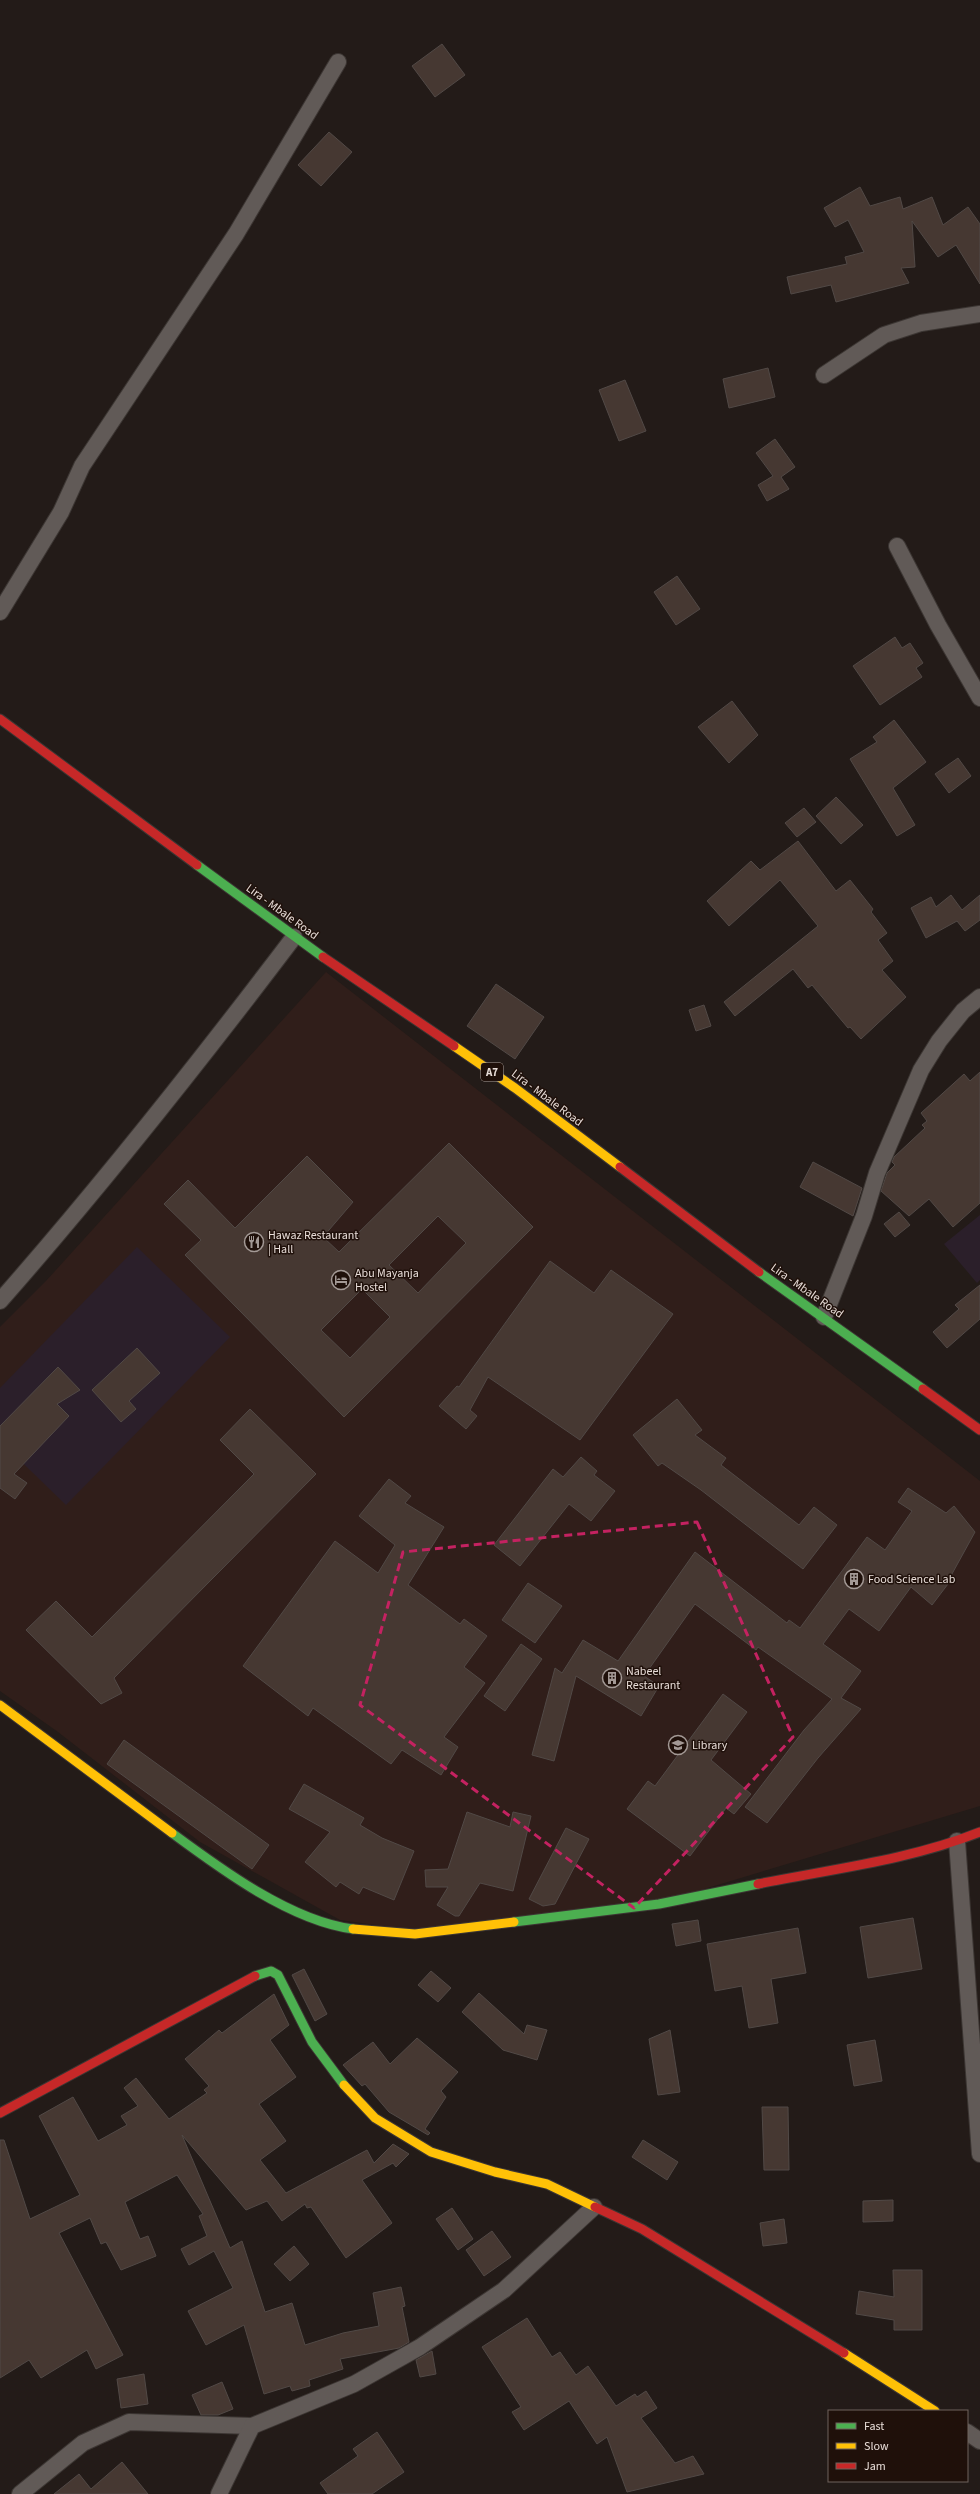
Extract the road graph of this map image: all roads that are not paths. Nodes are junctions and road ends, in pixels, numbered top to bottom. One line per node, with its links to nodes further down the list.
1 (338, 62): 5 (street)
2 (980, 314): 3 (street)
3 (824, 375)
4 (897, 546): 6 (street)
5 (0, 612)
6 (980, 698)
7 (0, 719): 8 (street, Lira - Mbale Road / A7)
8 (294, 937): 10 (street); 11 (street, Lira - Mbale Road / A7)
9 (980, 997): 11 (street)
10 (0, 1301)
11 (824, 1317): 12 (street, Lira - Mbale Road / A7)
12 (980, 1430)
13 (0, 1705): 15 (street)
14 (980, 1832): 15 (street)
15 (957, 1841): 17 (street)
16 (0, 2113): 18 (street)
17 (980, 2154)
18 (594, 2207): 19 (street); 20 (street)
19 (933, 2410)
20 (252, 2426): 23 (street); 24 (street)
21 (968, 2433): 22 (street)
22 (980, 2441)
23 (20, 2494)
24 (219, 2494)

